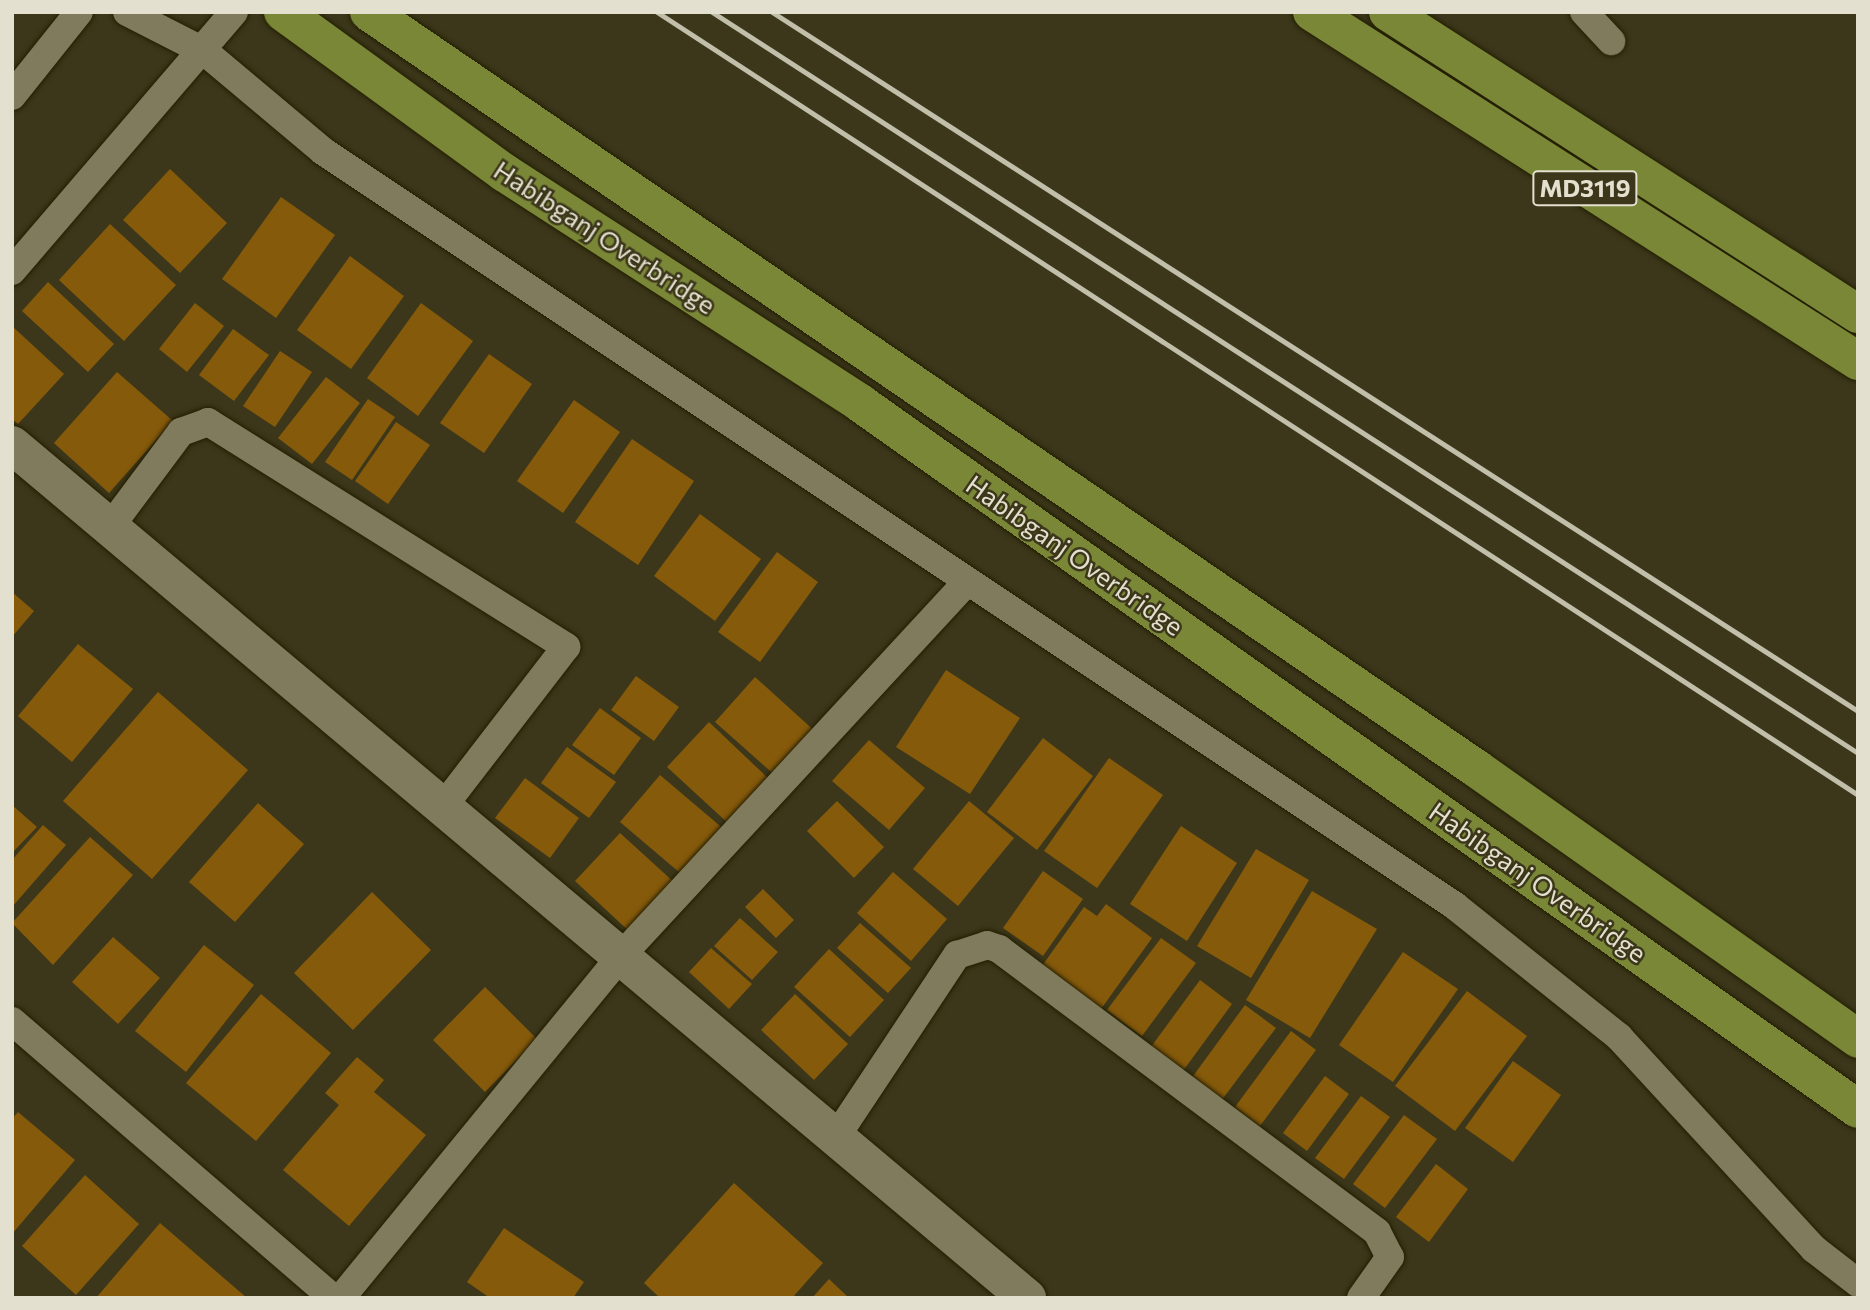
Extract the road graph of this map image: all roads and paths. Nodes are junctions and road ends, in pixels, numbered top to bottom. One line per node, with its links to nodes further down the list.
1 (79, 12): 13 (street)
2 (127, 12): 11 (street)
3 (234, 12): 11 (street)
4 (283, 12): 24 (main road, Habibganj Overbridge)
5 (369, 12): 12 (main road, Habibganj Overbridge)
6 (401, 12): 12 (street)
7 (1312, 12): 16 (main road, MD3119)
8 (1388, 12): 15 (main road, MD3119)
9 (1584, 12): 10 (street)
10 (1611, 41)
11 (205, 52): 14 (street); 19 (street)
12 (445, 64): 23 (main road, Habibganj Overbridge)
13 (12, 96)
14 (12, 271)
15 (1858, 314)
16 (1858, 361)
17 (12, 445): 18 (street)
18 (110, 527): 20 (street); 20 (street)
19 (967, 582): 21 (street); 26 (street)
20 (443, 807): 21 (street)
21 (621, 956): 25 (street); 28 (street)
22 (12, 1021): 27 (street)
23 (1858, 1039)
24 (1858, 1109)
25 (836, 1137): 29 (street); 30 (street)
26 (1846, 1284)
27 (333, 1298)
28 (341, 1298)
29 (1027, 1298)
30 (1362, 1298)

